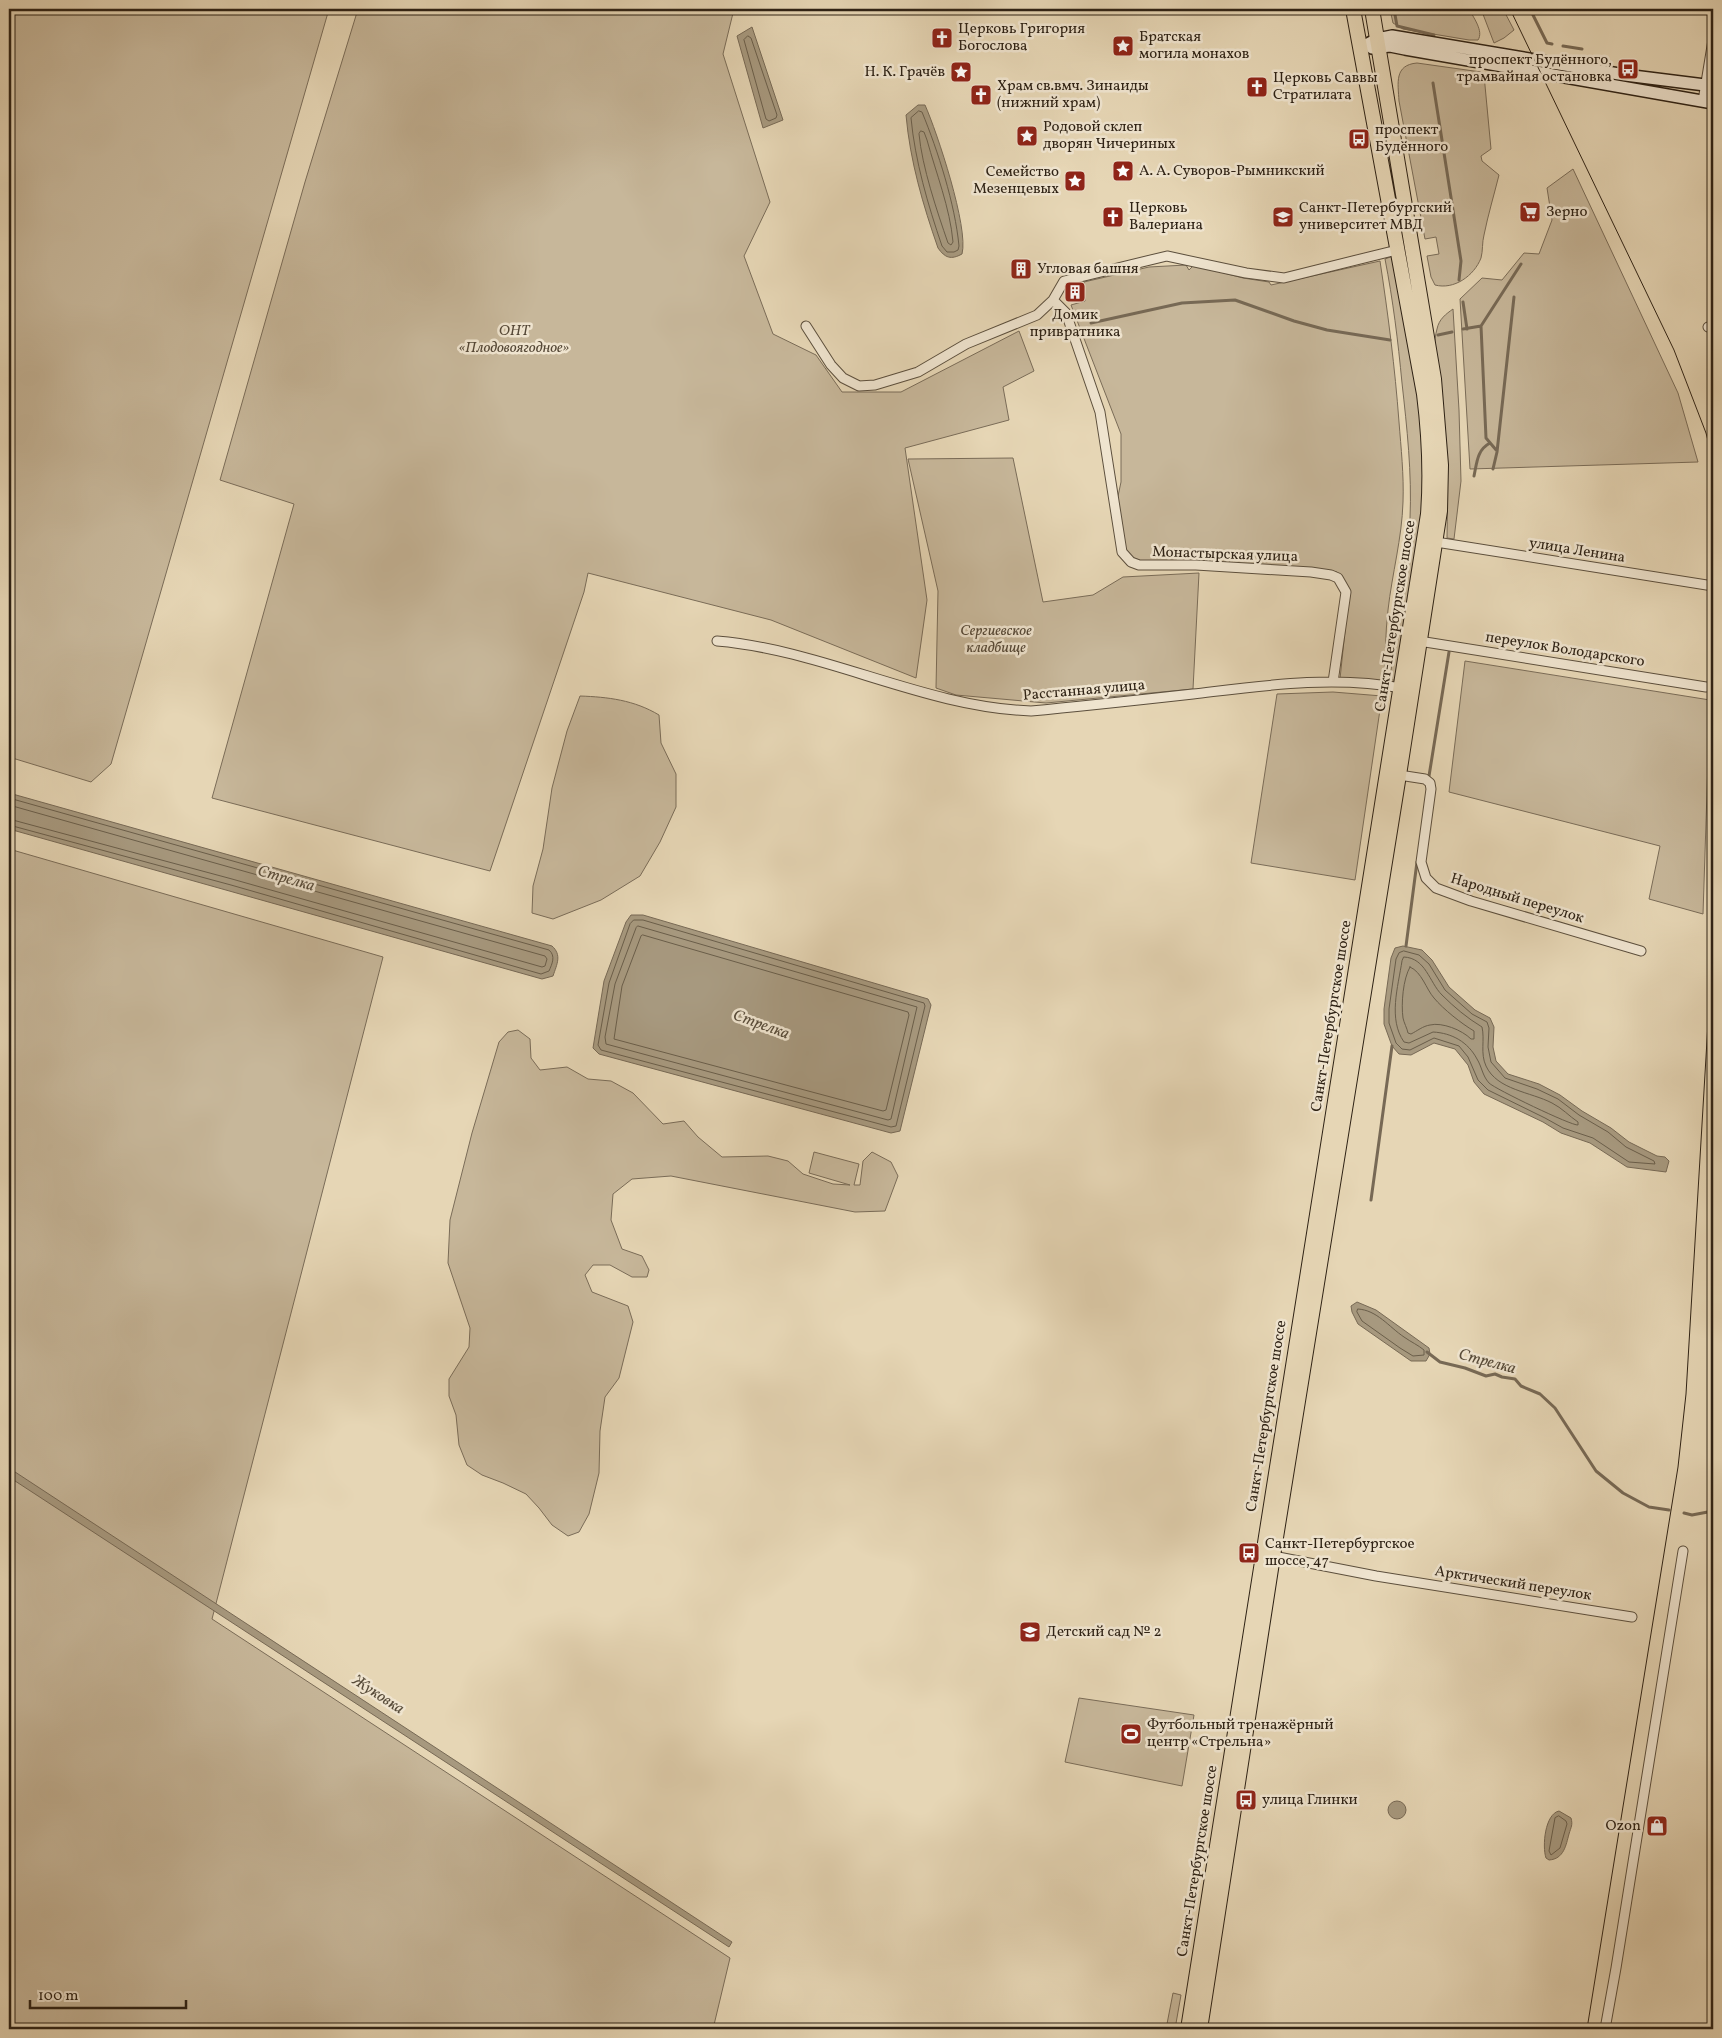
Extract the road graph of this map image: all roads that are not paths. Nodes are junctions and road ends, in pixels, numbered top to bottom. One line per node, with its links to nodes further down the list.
1 (1353, 9): 5 (main road, Санкт-Петербургское шоссе)
2 (1372, 9): 4 (main road, Санкт-Петербургское шоссе)
3 (1713, 40): 6 (street)
4 (1377, 44): 5 (main road); 6 (main road); 7 (main road); 11 (main road, Санкт-Петербургское шоссе)
5 (1360, 48): 8 (main road, Санкт-Петербургское шоссе)
6 (1709, 86): 7 (street)
7 (1708, 102)
8 (1397, 250): 9 (street); 17 (main road, Санкт-Петербургское шоссе)
9 (1053, 300): 10 (street); 15 (street, Монастырская улица)
10 (806, 326)
11 (1436, 542): 12 (street, улица Ленина); 14 (main road, Санкт-Петербургское шоссе)
12 (1713, 586)
13 (718, 641): 15 (street, Расстанная улица)
14 (1419, 641): 16 (street, переулок Володарского); 18 (main road, Санкт-Петербургское шоссе)
15 (1333, 682): 17 (street, Расстанная улица)
16 (1706, 686)
17 (1401, 688): 23 (main road, Санкт-Петербургское шоссе)
18 (1399, 775): 19 (street, Народный переулок); 21 (main road, Санкт-Петербургское шоссе)
19 (1642, 951)
20 (1683, 1551): 25 (street)
21 (1273, 1556): 22 (street, Арктический переулок); 24 (main road, Санкт-Петербургское шоссе)
22 (1632, 1617)
23 (1188, 2029)
24 (1200, 2029)
25 (1605, 2029)

